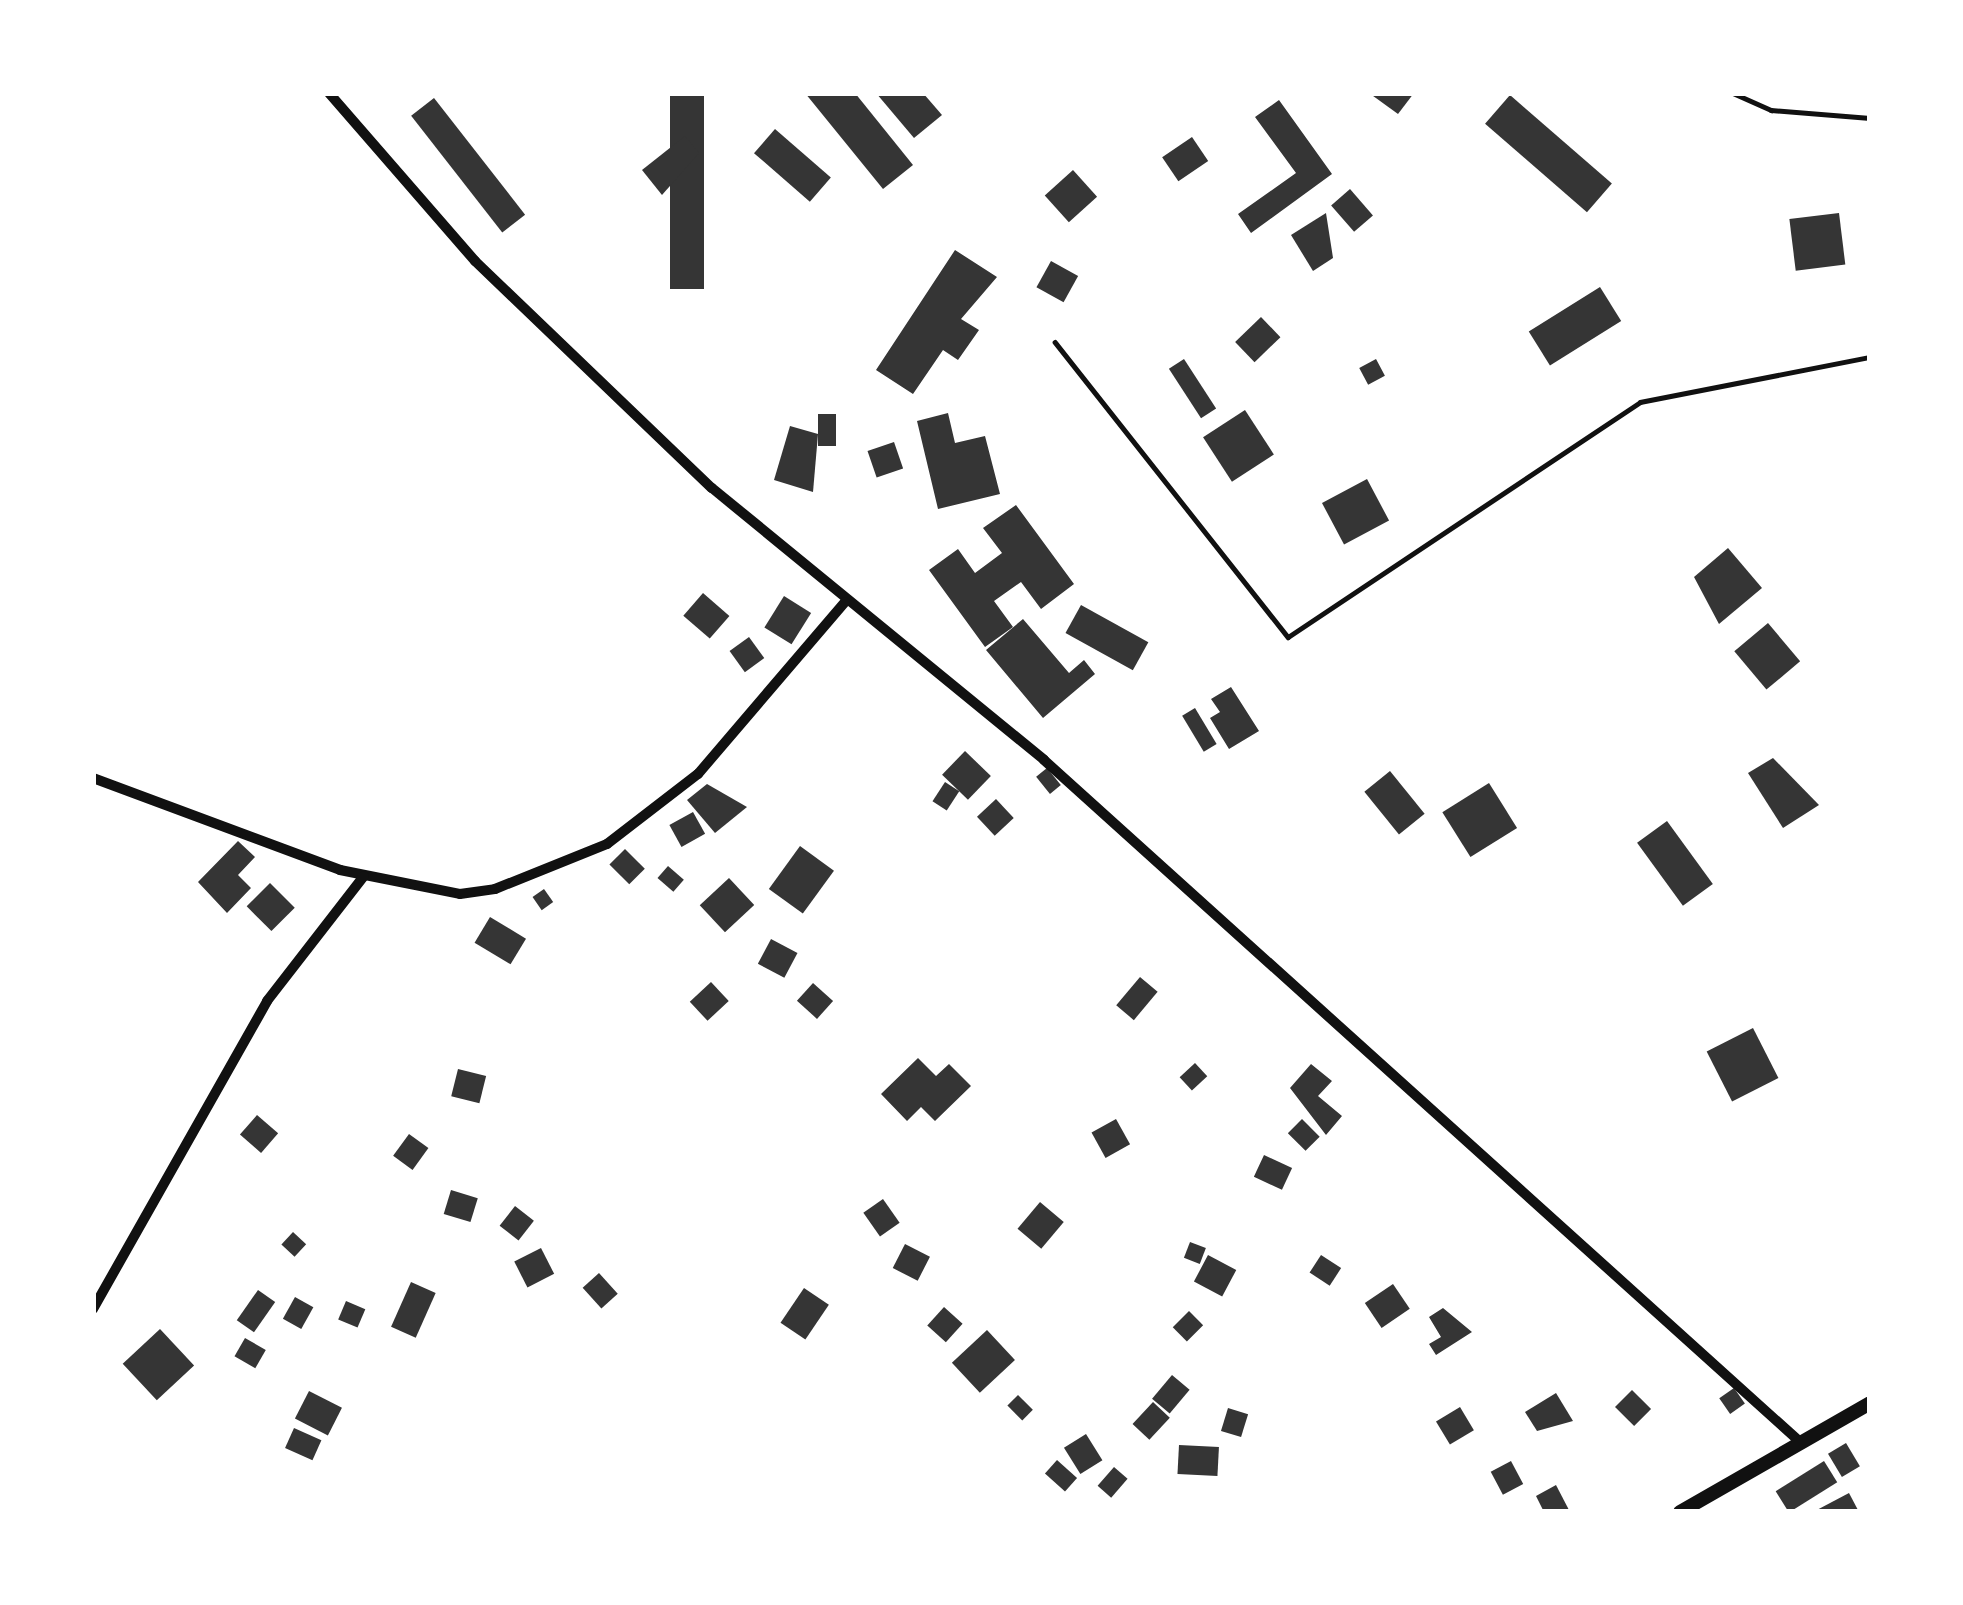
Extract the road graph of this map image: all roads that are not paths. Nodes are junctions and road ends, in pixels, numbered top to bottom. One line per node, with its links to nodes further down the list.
1 (329, 93): 6 (street)
2 (1733, 93): 3 (lane)
3 (1870, 118)
4 (1054, 342): 5 (lane)
5 (1870, 357)
6 (845, 602): 8 (street); 11 (street)
7 (93, 778): 8 (street)
8 (364, 876): 9 (street)
9 (93, 1309)
10 (1870, 1402): 11 (main road)
11 (1799, 1442): 12 (main road)
12 (1680, 1512)

